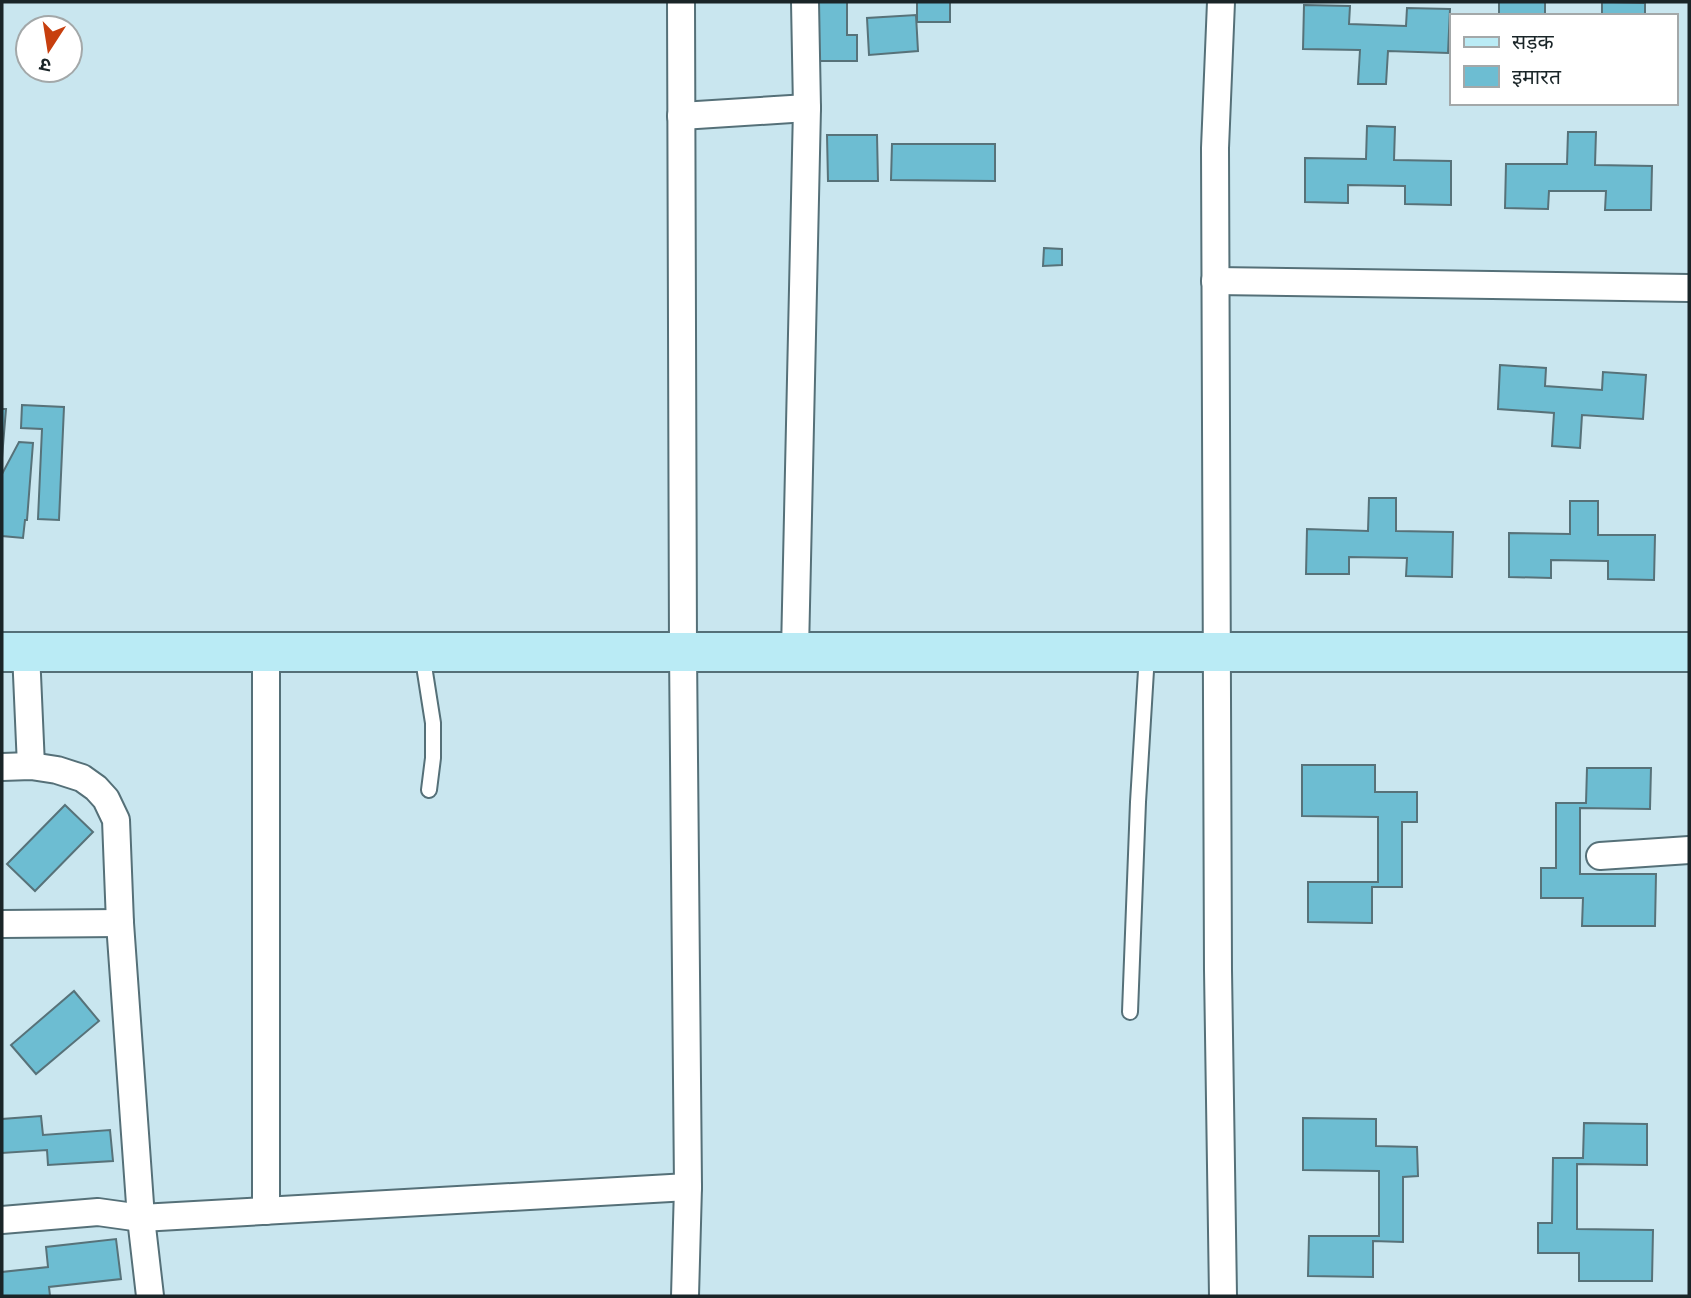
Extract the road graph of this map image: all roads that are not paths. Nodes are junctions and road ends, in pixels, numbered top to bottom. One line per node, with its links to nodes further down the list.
1 (681, 2): 5 (street)
2 (805, 2): 4 (street)
3 (1221, 2): 6 (street)
4 (807, 108): 5 (street); 11 (street)
5 (681, 116): 10 (street)
6 (1215, 281): 7 (street); 13 (street)
7 (1689, 288)
8 (266, 651): 9 (street); 14 (street); 25 (street)
9 (422, 651): 10 (street); 18 (lane)
10 (682, 651): 11 (street); 24 (street)
11 (795, 651): 12 (street)
12 (1147, 651): 13 (street); 23 (lane)
13 (1216, 651): 15 (street); 30 (street)
14 (14, 652): 16 (street)
15 (1689, 652)
16 (31, 766): 17 (street); 21 (street)
17 (2, 767)
18 (429, 790)
19 (1689, 850): 20 (street)
20 (1600, 856)
21 (121, 923): 22 (street); 26 (street)
22 (2, 924)
23 (1130, 1012)
24 (688, 1187): 25 (street); 29 (street)
25 (266, 1211): 26 (street)
26 (141, 1217): 27 (street); 28 (street)
27 (2, 1220)
28 (150, 1296)
29 (685, 1296)
30 (1223, 1296)

